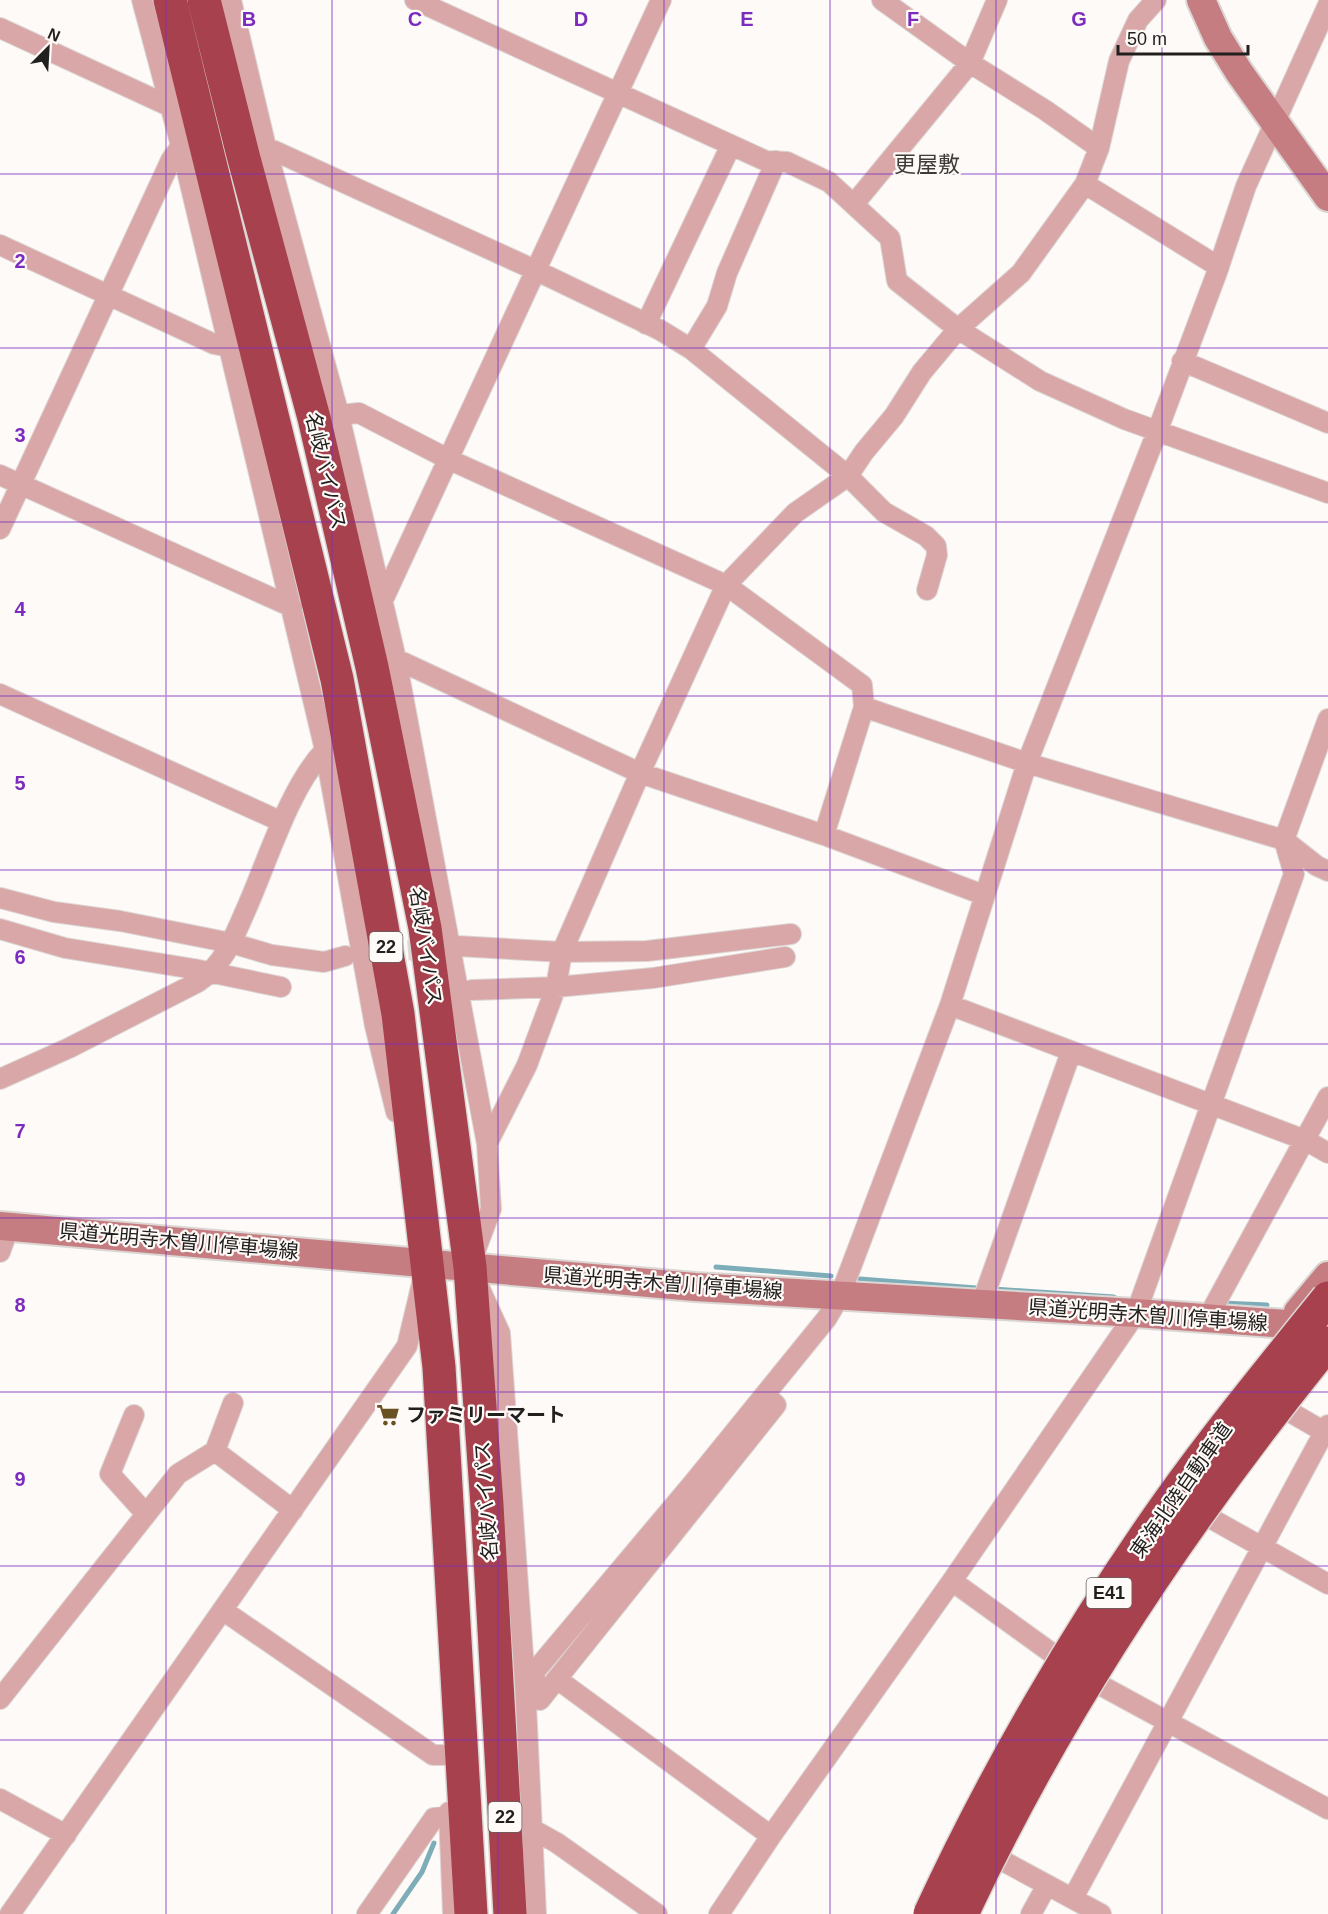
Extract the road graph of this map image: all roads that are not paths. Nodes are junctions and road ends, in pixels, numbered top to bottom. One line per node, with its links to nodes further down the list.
1 (142, 0): 16 (street)
2 (170, 0): 80 (highway, 名岐バイパス / 22)
3 (204, 0): 83 (highway, 名岐バイパス / 22)
4 (244, 0): 12 (street)
5 (415, 0): 15 (street)
6 (661, 0): 15 (street)
7 (882, 0): 14 (street)
8 (997, 0): 14 (street)
9 (1156, 0): 21 (street)
10 (1201, 0): 17 (main road)
11 (1328, 5): 17 (street)
12 (233, 9): 20 (street)
13 (0, 28): 16 (street)
14 (970, 63): 21 (street); 25 (street)
15 (618, 94): 18 (street); 28 (street)
16 (170, 106): 19 (street)
17 (1274, 122): 24 (main road); 27 (street)
18 (730, 145): 22 (street); 30 (street)
19 (181, 146): 29 (street); 32 (street)
20 (266, 147): 28 (street); 35 (street)
21 (1099, 148): 23 (street)
22 (776, 161): 25 (street); 33 (street)
23 (1085, 184): 27 (street); 31 (street)
24 (1328, 197)
25 (854, 204): 31 (street)
26 (0, 245): 29 (street)
27 (1219, 267): 34 (street)
28 (535, 270): 30 (street); 38 (street)
29 (108, 295): 32 (street); 41 (street)
30 (646, 324): 33 (street)
31 (958, 329): 37 (street); 40 (street)
32 (229, 347): 47 (street)
33 (691, 349): 40 (street)
34 (1182, 361): 36 (street); 37 (street)
35 (339, 415): 38 (street); 46 (street)
36 (1328, 423)
37 (1157, 432): 42 (street); 53 (street)
38 (450, 460): 44 (street); 46 (street)
39 (0, 475): 41 (street)
40 (848, 476): 44 (street); 45 (street)
41 (21, 485): 43 (street); 47 (street)
42 (1326, 487)
43 (0, 530)
44 (726, 585): 50 (street); 54 (street)
45 (927, 590)
46 (383, 600): 48 (street)
47 (292, 607): 52 (street)
48 (396, 659): 54 (street); 78 (street)
49 (0, 694): 55 (street)
50 (864, 707): 53 (street); 56 (street)
51 (1328, 719): 57 (street)
52 (325, 750): 55 (street); 80 (street)
53 (1027, 763): 57 (street); 59 (street)
54 (640, 773): 56 (street); 65 (street)
55 (282, 822): 63 (street)
56 (824, 835): 59 (street)
57 (1284, 840): 58 (street); 76 (street)
58 (1328, 871)
59 (984, 895): 72 (street)
60 (0, 898): 63 (street)
61 (0, 929): 68 (street)
62 (791, 934): 65 (street)
63 (231, 943): 66 (street); 68 (street)
64 (457, 946): 65 (street)
65 (562, 952): 70 (street)
66 (345, 956)
67 (785, 957): 70 (street)
68 (212, 972): 69 (street); 74 (street)
69 (281, 987)
70 (556, 987): 71 (street); 78 (street)
71 (472, 990)
72 (950, 1005): 73 (street); 85 (street)
73 (1071, 1052): 76 (street); 87 (street)
74 (0, 1079)
75 (1328, 1097): 77 (street)
76 (1212, 1104): 77 (street); 88 (street)
77 (1305, 1140): 79 (street); 89 (street)
78 (487, 1144): 83 (street)
79 (1328, 1153)
80 (421, 1214): 82 (highway, 名岐バイパス / 22)
81 (3, 1235): 82 (main road, 県道光明寺木曽川停車場線)
82 (426, 1263): 83 (main road, 県道光明寺木曽川停車場線); 100 (street); 112 (highway, 名岐バイパス / 22)
83 (470, 1267): 85 (main road, 県道光明寺木曽川停車場線); 108 (street); 128 (highway, 名岐バイパス / 22)
84 (1328, 1276): 90 (main road)
85 (840, 1296): 87 (main road, 県道光明寺木曽川停車場線); 94 (street)
86 (1328, 1298): 133 (highway, 東海北陸自動車道 / E41, bridge)
87 (981, 1305): 88 (main road, 県道光明寺木曽川停車場線)
88 (1136, 1313): 89 (main road, 県道光明寺木曽川停車場線); 104 (street)
89 (1207, 1318): 90 (main road, 県道光明寺木曽川停車場線)
90 (1287, 1324): 91 (main road, 県道光明寺木曽川停車場線); 107 (main road)
91 (1328, 1327)
92 (1328, 1343): 134 (highway, 東海北陸自動車道 / E41, bridge)
93 (1328, 1365): 96 (main road)
94 (765, 1395): 108 (street); 109 (street)
95 (233, 1403): 99 (street)
96 (1290, 1412): 98 (street); 102 (main road)
97 (134, 1414): 101 (street)
98 (1327, 1430): 103 (street)
99 (215, 1451): 100 (street); 101 (street)
100 (293, 1510): 106 (street)
101 (146, 1514): 111 (street)
102 (1210, 1518): 103 (street); 110 (main road)
103 (1261, 1548): 105 (street); 113 (street)
104 (952, 1581): 107 (street); 120 (street)
105 (1328, 1584)
106 (224, 1611): 114 (street); 119 (street)
107 (1053, 1654): 110 (street); 132 (main road)
108 (529, 1678): 109 (street); 118 (street)
109 (557, 1679): 120 (street)
110 (1102, 1686): 113 (street); 121 (main road)
111 (0, 1699)
112 (460, 1702): 114 (street); 127 (highway, 名岐バイパス / 22)
113 (1167, 1722): 116 (street); 123 (street)
114 (446, 1755): 117 (street)
115 (0, 1799): 119 (street)
116 (1328, 1809)
117 (449, 1816): 125 (street); 126 (street)
118 (532, 1829): 129 (street); 130 (street)
119 (66, 1835): 124 (street)
120 (771, 1836): 131 (street)
121 (1004, 1861): 122 (street); 135 (main road)
122 (1047, 1885): 123 (street); 136 (street)
123 (1073, 1898): 137 (street)
124 (10, 1914)
125 (367, 1914)
126 (453, 1914)
127 (471, 1914)
128 (510, 1914)
129 (536, 1914)
130 (657, 1914)
131 (719, 1914)
132 (914, 1914)
133 (930, 1914)
134 (962, 1914)
135 (977, 1914)
136 (1032, 1914)
137 (1101, 1914)

